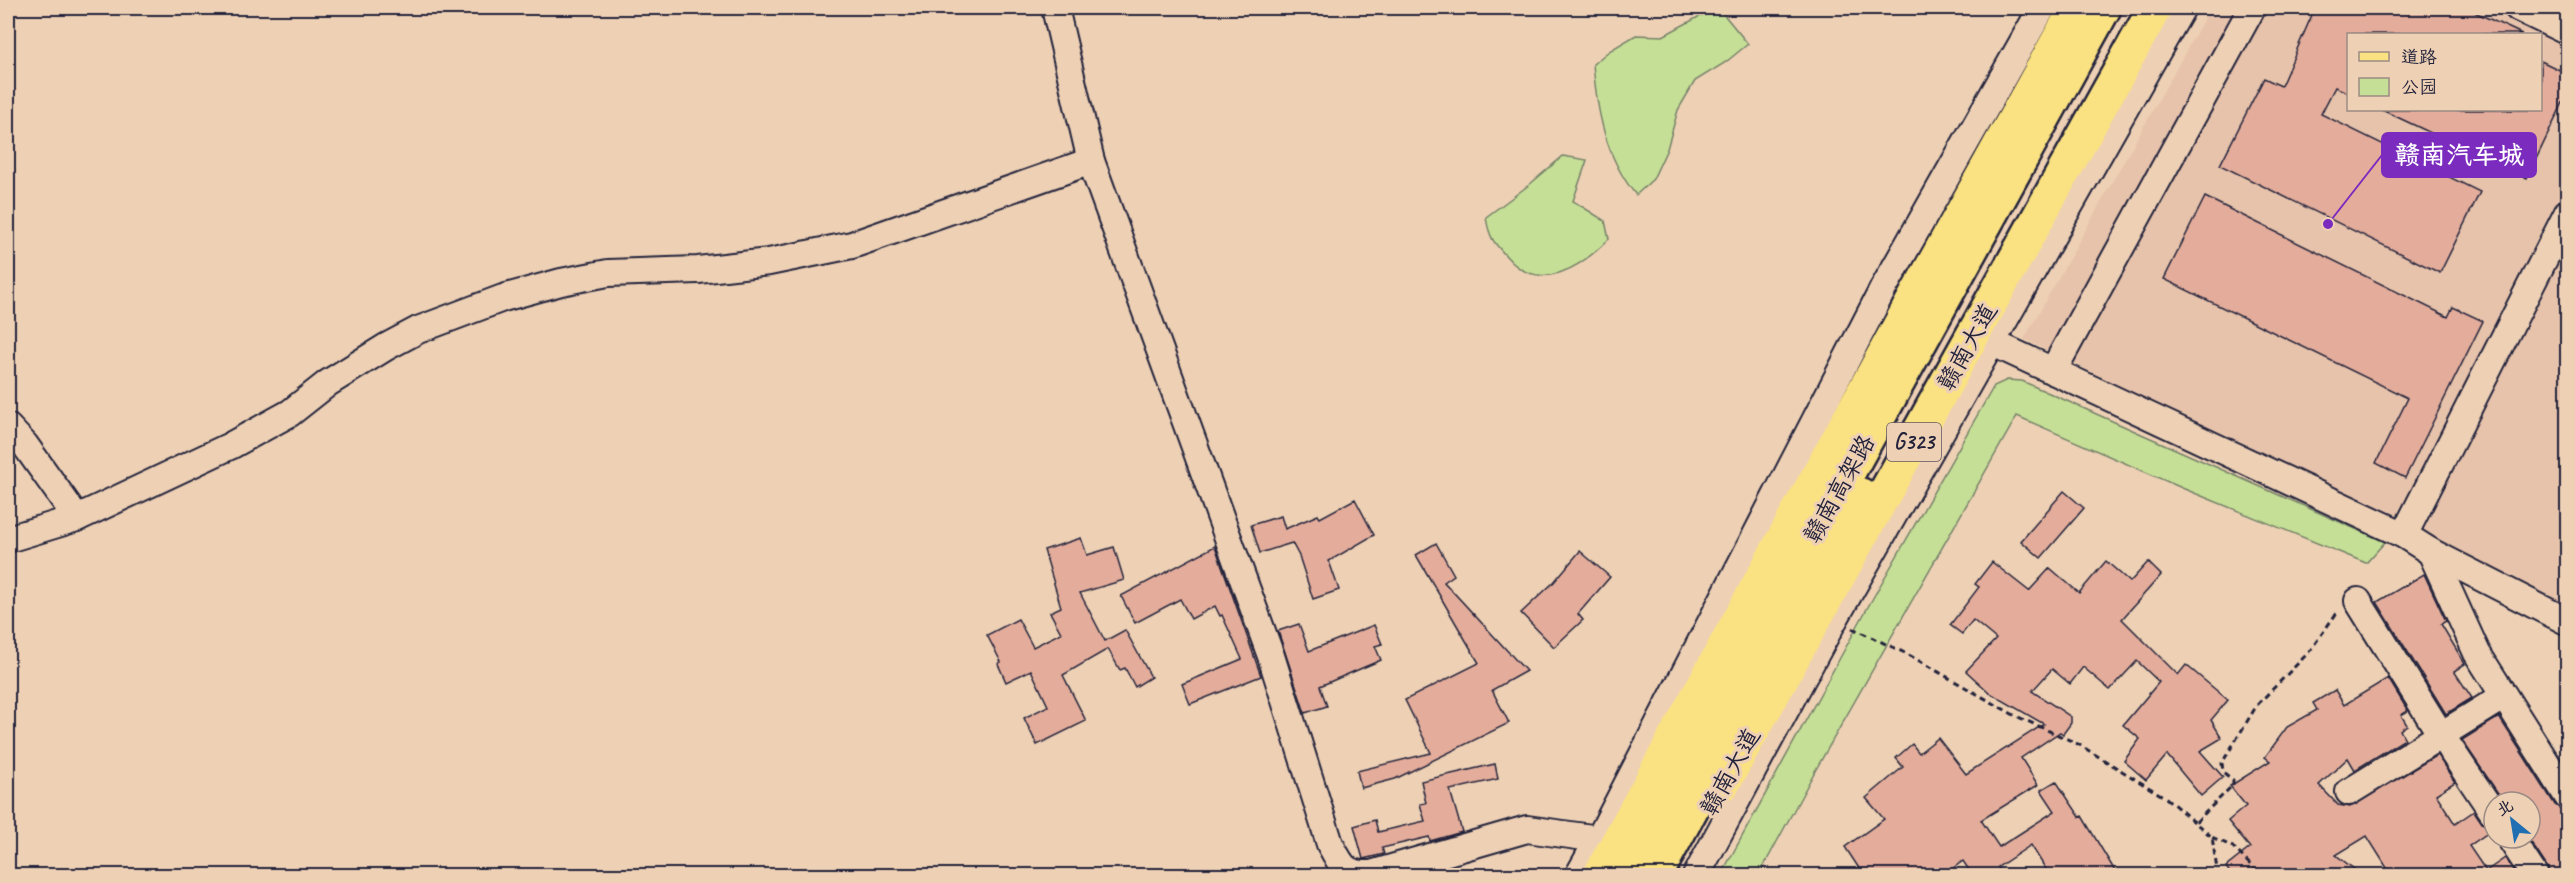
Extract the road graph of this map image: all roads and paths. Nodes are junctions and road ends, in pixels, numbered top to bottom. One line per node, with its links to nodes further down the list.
1 (1056, 8): 11 (street)
2 (2042, 8): 30 (street)
3 (2076, 8): 34 (main road, G323)
4 (2104, 8): 35 (main road, 赣南高架路)
5 (2129, 8): 36 (main road, 赣南高架路)
6 (2155, 8): 37 (main road, 赣南大道 / G323)
7 (2182, 8): 13 (street)
8 (2252, 8): 14 (street)
9 (2518, 8): 10 (street)
10 (2568, 32)
11 (1091, 161): 16 (street); 32 (street)
12 (2568, 212): 17 (street)
13 (1993, 343): 14 (street); 21 (street)
14 (2053, 371): 17 (street)
15 (8, 427): 16 (street)
16 (76, 518): 18 (street)
17 (2404, 535): 19 (street)
18 (8, 539)
19 (2431, 552): 22 (street); 23 (street)
20 (2358, 601): 24 (street); 28 (path)
21 (1834, 620): 28 (path); 38 (street)
22 (2568, 622)
23 (2504, 696): 24 (street); 27 (street)
24 (2441, 735): 25 (street); 26 (street)
25 (2349, 792)
26 (2482, 796)
27 (2568, 797)
28 (2196, 822): 29 (path)
29 (2212, 837): 39 (path); 40 (path)
30 (1599, 839): 32 (street); 33 (street)
31 (2518, 850): 41 (street)
32 (1372, 875)
33 (1578, 876)
34 (1599, 876)
35 (1626, 876)
36 (1655, 876)
37 (1673, 876)
38 (1696, 876)
39 (2217, 876)
40 (2261, 876)
41 (2535, 876)

